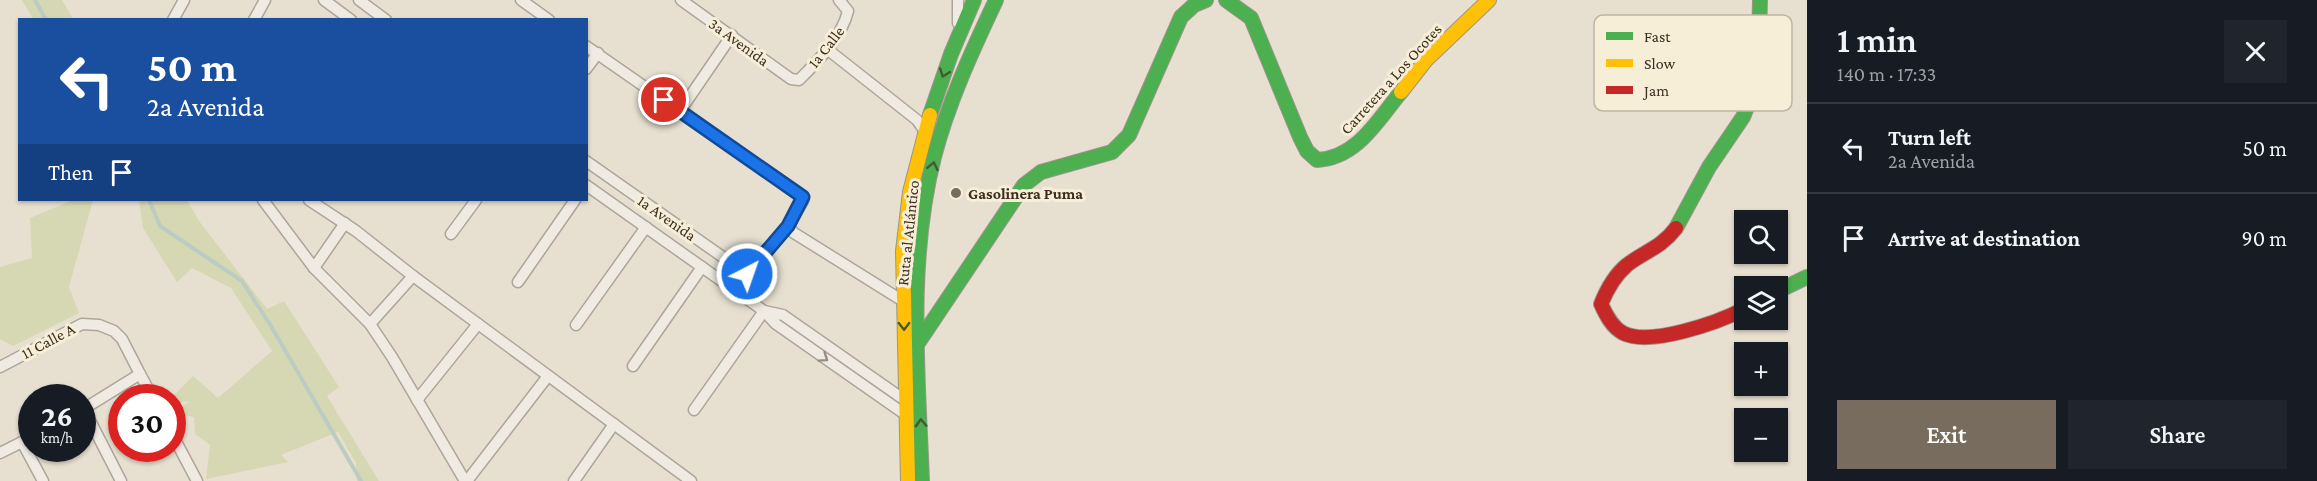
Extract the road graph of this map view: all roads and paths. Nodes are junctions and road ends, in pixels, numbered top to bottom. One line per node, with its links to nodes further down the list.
1 (184, 0): 17 (street)
2 (265, 0): 18 (street)
3 (324, 0): 16 (street)
4 (358, 0): 19 (street)
5 (521, 0): 20 (street)
6 (681, 0): 21 (street, 3a Avenida)
7 (839, 0): 24 (street, 1a Calle)
8 (958, 0): 22 (street)
9 (974, 0): 22 (main road, Ruta al Atlántico)
10 (996, 0): 53 (main road, Ruta al Atlántico, one-way to 10)
11 (1206, 0): 53 (main road)
12 (1226, 0): 13 (main road, Carretera a Los Ocotes)
13 (1489, 0)
14 (1760, 0): 15 (main road)
15 (1761, 15)
16 (339, 16)
17 (174, 18)
18 (255, 18)
19 (383, 18)
20 (546, 18)
21 (732, 35): 27 (street, 3a Avenida); 28 (street)
22 (957, 38): 30 (main road, Ruta al Atlántico, one-way to 30)
23 (588, 47): 25 (street)
24 (827, 49): 27 (street, 1a Calle); 30 (street)
25 (598, 53): 26 (street); 28 (street)
26 (588, 66)
27 (799, 80)
28 (680, 111): 38 (street)
29 (1746, 111): 49 (main road)
30 (924, 130): 47 (main road, Ruta al Atlántico)
31 (588, 162): 38 (street, 1a Avenida)
32 (588, 186): 39 (street)
33 (264, 201): 42 (street)
34 (311, 201): 37 (street)
35 (475, 201): 40 (street)
36 (574, 201): 45 (street)
37 (345, 223): 42 (street); 43 (street)
38 (788, 226): 47 (street)
39 (646, 227): 41 (street); 52 (street)
40 (451, 234)
41 (702, 267): 48 (street); 54 (street)
42 (314, 268): 50 (street)
43 (413, 276): 50 (street); 51 (street)
44 (1807, 277): 46 (main road)
45 (518, 282)
46 (1788, 286)
47 (903, 300): 61 (main road, Ruta al Atlántico, one-way to 61)
48 (764, 310): 61 (street); 62 (street)
49 (1734, 315)
50 (370, 324): 59 (street)
51 (478, 324): 57 (street); 59 (street)
52 (576, 325)
53 (918, 343): 77 (main road, Ruta al Atlántico, one-way to 53)
54 (633, 366)
55 (0, 367): 56 (street, 11 Calle A)
56 (140, 374): 58 (street); 60 (street)
57 (549, 376): 63 (street); 73 (street)
58 (145, 384)
59 (417, 400): 73 (street)
60 (96, 401)
61 (906, 408): 76 (main road, Ruta al Atlántico)
62 (694, 410)
63 (614, 424): 69 (street); 74 (street)
64 (96, 434): 71 (street)
65 (18, 444): 66 (street)
66 (0, 453)
67 (186, 460): 72 (street)
68 (36, 462): 70 (street)
69 (676, 476): 75 (street)
70 (43, 481)
71 (121, 481)
72 (197, 481)
73 (466, 481)
74 (574, 481)
75 (691, 481)
76 (908, 481)
77 (922, 481)

